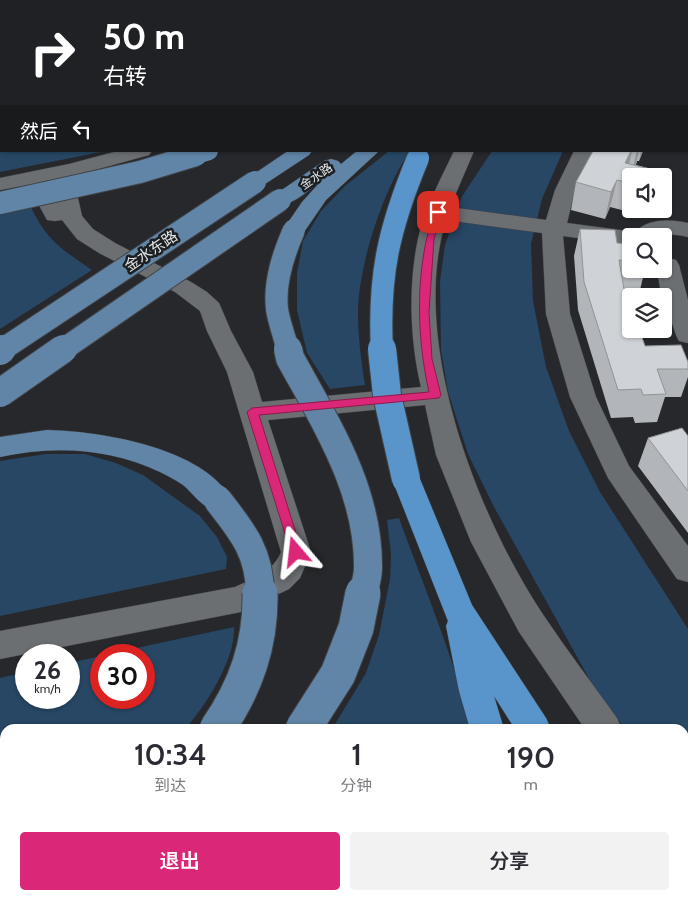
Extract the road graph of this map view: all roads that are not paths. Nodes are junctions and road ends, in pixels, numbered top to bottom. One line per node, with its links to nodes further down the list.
1 (138, 152): 9 (street)
2 (206, 152): 13 (main road, bridge)
3 (300, 152): 22 (main road, 金水东路, bridge)
4 (350, 152): 12 (main road, 金水路)
5 (368, 152): 31 (main road, bridge)
6 (464, 152): 14 (street)
7 (584, 152): 15 (street)
8 (421, 154): 28 (highway, bridge)
9 (62, 172): 10 (street); 20 (street)
10 (34, 177): 11 (street); 20 (street)
11 (0, 184)
12 (280, 200): 23 (main road, 金水东路, bridge)
13 (0, 203)
14 (438, 212): 15 (street); 24 (street)
15 (554, 228): 18 (street); 27 (street)
16 (672, 228): 17 (street)
17 (688, 230)
18 (622, 237)
19 (673, 265): 21 (street)
20 (219, 331): 25 (street)
21 (688, 335)
22 (0, 351)
23 (0, 393)
24 (436, 395): 25 (street); 34 (street)
25 (252, 412): 29 (street)
26 (0, 447): 30 (main road, bridge)
27 (688, 570)
28 (459, 611): 32 (highway); 33 (highway)
29 (0, 645)
30 (220, 724)
31 (306, 724)
32 (486, 724)
33 (531, 724)
34 (601, 724)

